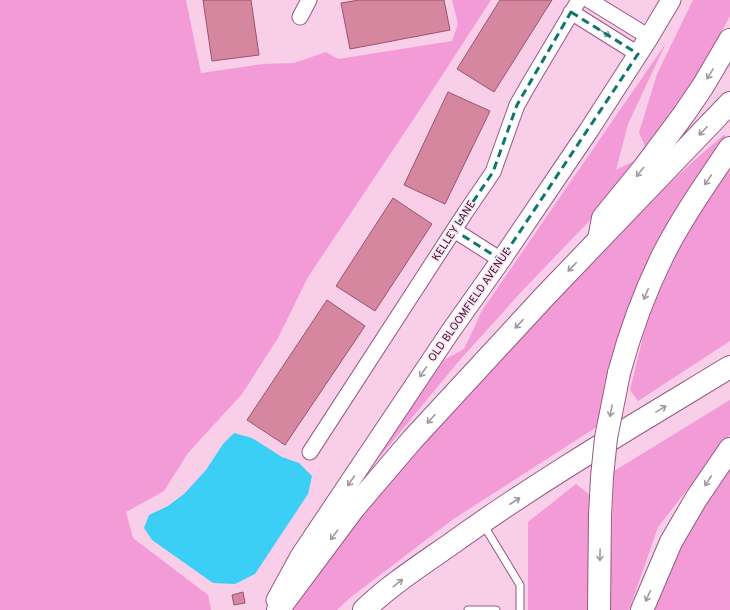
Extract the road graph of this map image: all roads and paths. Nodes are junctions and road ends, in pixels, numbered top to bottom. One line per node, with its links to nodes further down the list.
1 (309, 0): 5 (street)
2 (589, 0): 6 (street)
3 (671, 0): 6 (street, OLD BLOOMFIELD AVENUE)
4 (575, 6): 8 (street, one-way to 8); 11 (street, KELLEY LANE)
5 (300, 16)
6 (649, 37): 8 (street, OLD BLOOMFIELD AVENUE)
7 (730, 40): 12 (highway, one-way to 12)
8 (638, 54): 13 (street, OLD BLOOMFIELD AVENUE)
9 (730, 103): 12 (highway, one-way to 12)
10 (730, 148): 24 (highway, one-way to 24, bridge)
11 (454, 230): 13 (street); 16 (street, KELLEY LANE)
12 (599, 239): 19 (highway, one-way to 19)
13 (501, 260): 18 (street, OLD BLOOMFIELD AVENUE, one-way to 18)
14 (730, 367): 17 (highway, one-way to 14)
15 (730, 448): 25 (highway, one-way to 25)
16 (310, 452)
17 (482, 522): 20 (highway, one-way to 17); 23 (lane)
18 (270, 610)
19 (278, 610)
20 (364, 610)
21 (468, 610): 22 (lane)
22 (496, 610)
23 (520, 610)
24 (599, 610)
25 (642, 610)

